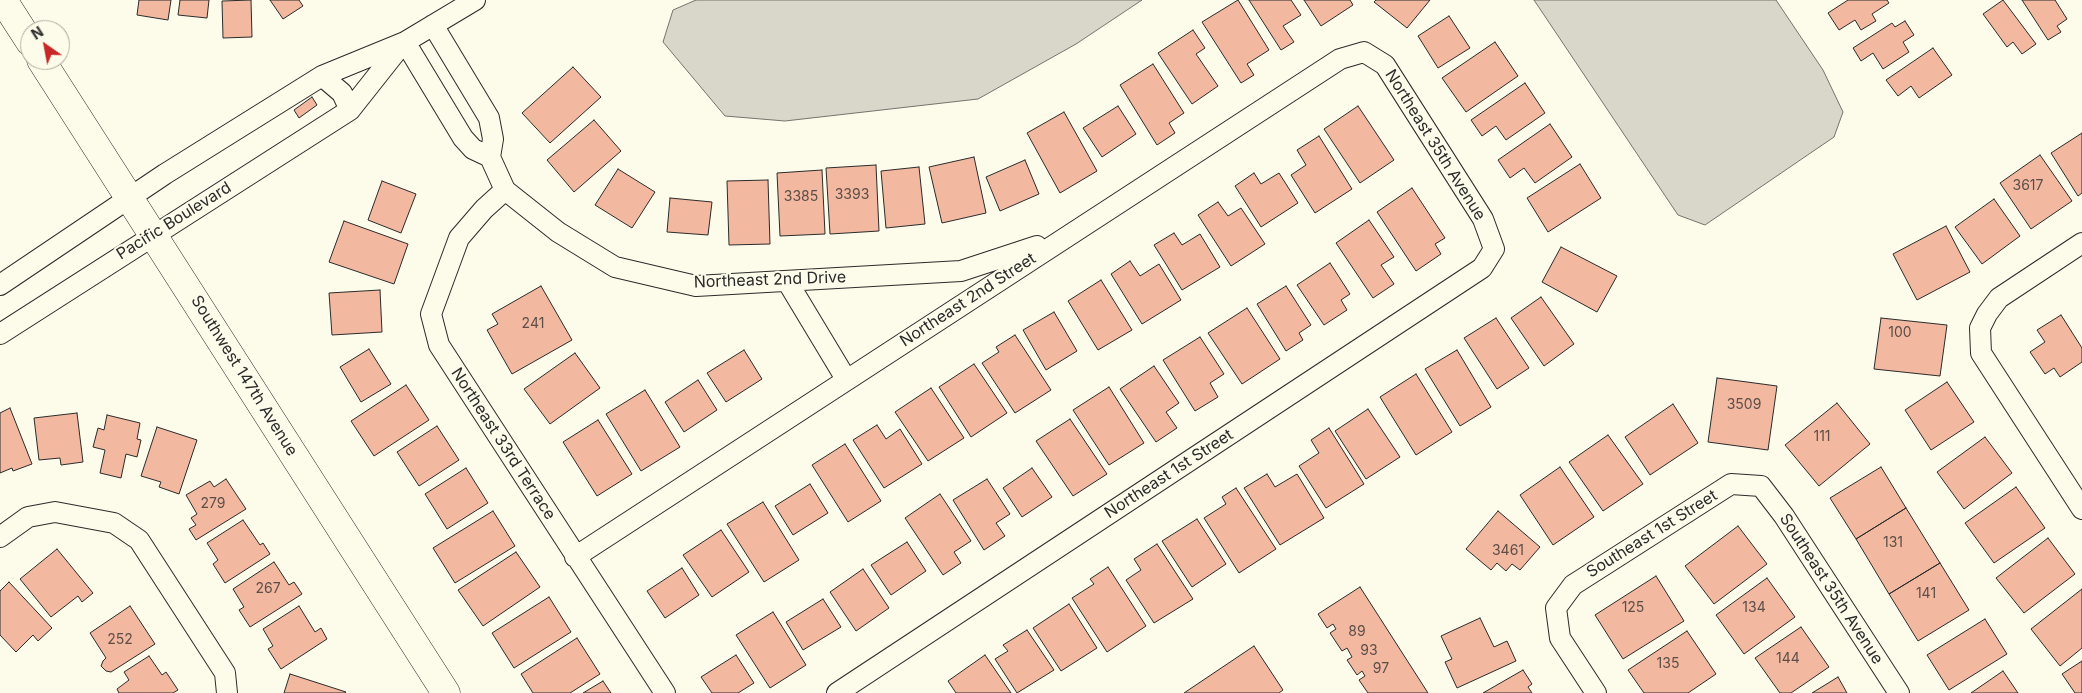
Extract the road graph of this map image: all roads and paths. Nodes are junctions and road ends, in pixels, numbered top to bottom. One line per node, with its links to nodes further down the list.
1 (3, 0): 4 (street)
2 (475, 0): 3 (street, Pacific Boulevard)
3 (433, 25): 5 (street, Pacific Boulevard); 10 (street, Northeast 2nd Drive)
4 (20, 26)
5 (405, 42): 8 (street, Pacific Boulevard); 9 (street, Pacific Boulevard); 10 (street)
6 (1364, 52): 14 (street, Northeast 2nd Street); 16 (street, Northeast 35th Avenue)
7 (47, 70): 12 (street, Southwest 147th Avenue)
8 (322, 76): 9 (street); 12 (street, Pacific Boulevard)
9 (350, 110): 13 (street, Pacific Boulevard)
10 (490, 156): 11 (street, Northeast 2nd Drive)
11 (505, 190): 17 (street, Northeast 2nd Drive); 24 (street, Northeast 33rd Terrace)
12 (130, 197): 13 (street, Southwest 147th Avenue); 18 (street, Pacific Boulevard)
13 (154, 234): 19 (street, Pacific Boulevard); 26 (street, Southwest 147th Avenue)
14 (1063, 238): 17 (street, Northeast 2nd Drive); 20 (street, Northeast 2nd Street)
15 (2082, 244): 22 (street)
16 (1494, 248): 28 (street, Northeast 1st Street)
17 (787, 281): 20 (street)
18 (0, 284)
19 (0, 334)
20 (846, 380): 24 (street, Northeast 2nd Street)
21 (1760, 486): 29 (street, Southeast 1st Street); 30 (street, Southeast 35th Avenue)
22 (2082, 509)
23 (0, 537): 25 (street)
24 (575, 557): 27 (street, Northeast 33rd Terrace)
25 (227, 693)
26 (446, 693)
27 (665, 693)
28 (837, 693)
29 (1596, 693)
30 (1899, 693)

